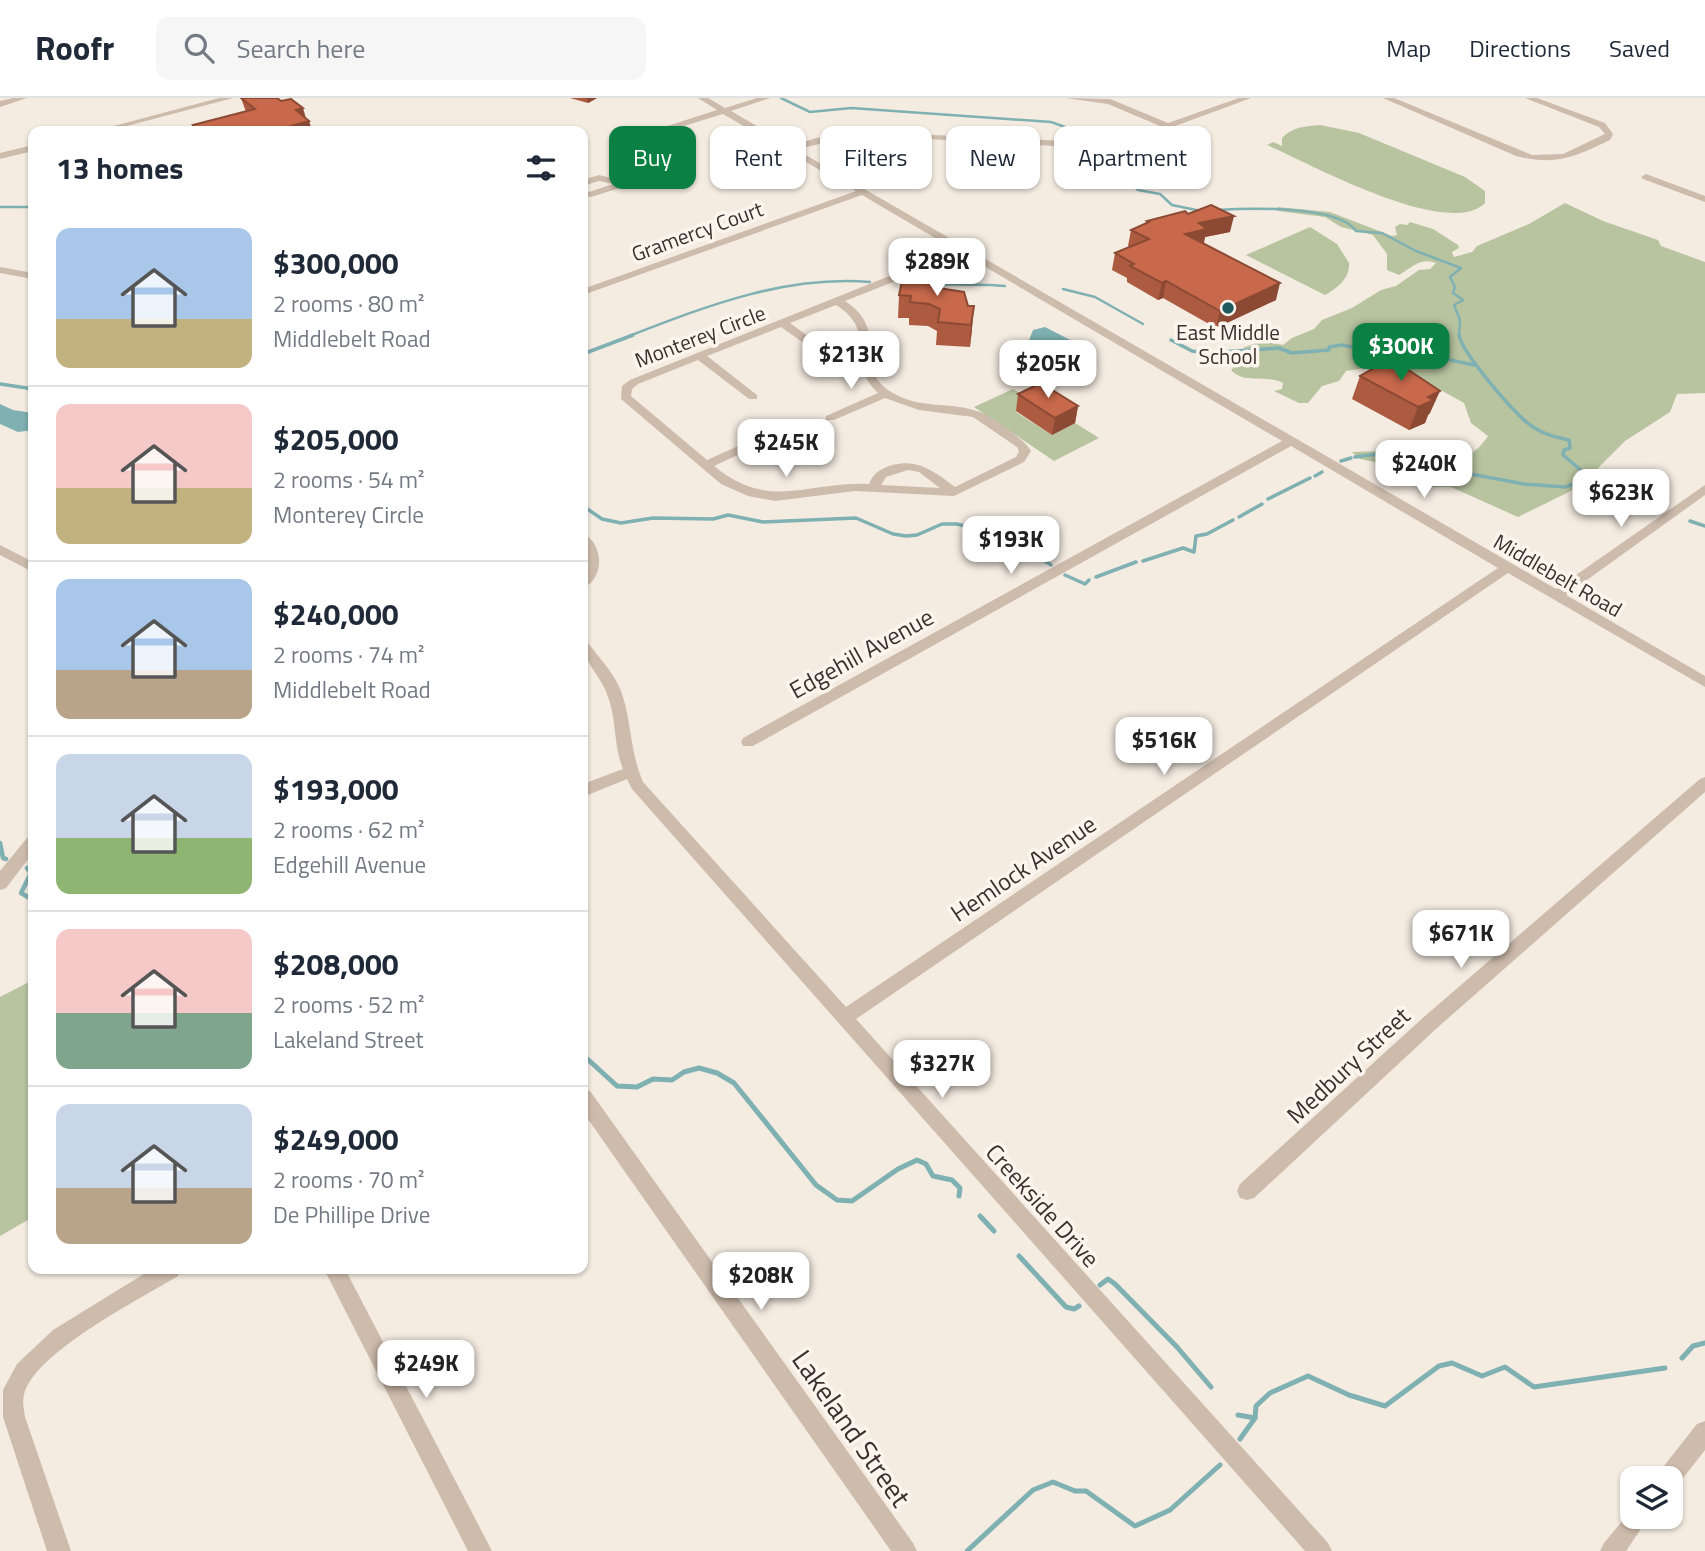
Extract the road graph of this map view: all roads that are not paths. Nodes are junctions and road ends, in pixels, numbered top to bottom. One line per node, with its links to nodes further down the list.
1 (23, 98): 9 (street)
2 (229, 98): 11 (street)
3 (702, 98): 10 (street, Middlebelt Road)
4 (766, 98): 10 (street)
5 (1069, 98): 14 (street)
6 (1246, 98): 15 (street)
7 (1387, 98): 8 (street)
8 (1529, 98)
9 (0, 104)
10 (724, 111): 12 (street); 13 (street, Middlebelt Road)
11 (119, 126)
12 (674, 126)
13 (750, 126)
14 (1167, 126)
15 (1172, 126)
16 (946, 140): 17 (street)
17 (806, 145)
18 (28, 149): 19 (street)
19 (0, 156)
20 (806, 158): 25 (street, Middlebelt Road)
21 (1646, 177): 27 (street)
22 (609, 180): 23 (street)
23 (588, 181)
24 (609, 189): 26 (street)
25 (863, 192): 28 (street, Middlebelt Road); 31 (street, Gramercy Court)
26 (588, 195)
27 (1705, 200)
28 (978, 258): 32 (street, Monterey Circle); 40 (street, Middlebelt Road)
29 (0, 270): 30 (street)
30 (28, 275)
31 (588, 290)
32 (838, 301): 33 (street, Monterey Circle); 36 (street)
33 (784, 324): 34 (street); 35 (street, Monterey Circle)
34 (823, 352)
35 (700, 356): 37 (street); 41 (street, Monterey Circle)
36 (885, 394): 38 (street); 44 (street, Monterey Circle)
37 (753, 397)
38 (830, 418)
39 (778, 432): 41 (street)
40 (1291, 441): 48 (street, Middlebelt Road); 53 (street, Edgehill Avenue)
41 (706, 465): 42 (street, Monterey Circle)
42 (875, 488): 44 (street, Monterey Circle); 44 (street)
43 (1705, 489): 50 (street)
44 (954, 492)
45 (588, 544): 49 (street)
46 (0, 549): 47 (street)
47 (28, 565)
48 (1507, 568): 50 (street, Middlebelt Road); 59 (street, Hemlock Avenue)
49 (588, 576)
50 (1556, 596): 52 (street, Middlebelt Road)
51 (588, 652): 54 (street, Creekside Drive)
52 (1705, 682)
53 (748, 742)
54 (632, 772): 56 (street); 59 (street, Creekside Drive)
55 (1705, 783): 61 (street, Medbury Street)
56 (588, 789)
57 (28, 848): 58 (street)
58 (0, 883)
59 (843, 1018): 70 (street, Creekside Drive)
60 (588, 1104): 69 (street, Lakeland Street)
61 (1247, 1191)
62 (163, 1274): 67 (street)
63 (337, 1274): 68 (street)
64 (1705, 1432): 65 (street)
65 (1678, 1466)
66 (1629, 1529): 71 (street)
67 (59, 1551)
68 (480, 1551)
69 (905, 1551)
70 (1320, 1551)
71 (1612, 1551)

